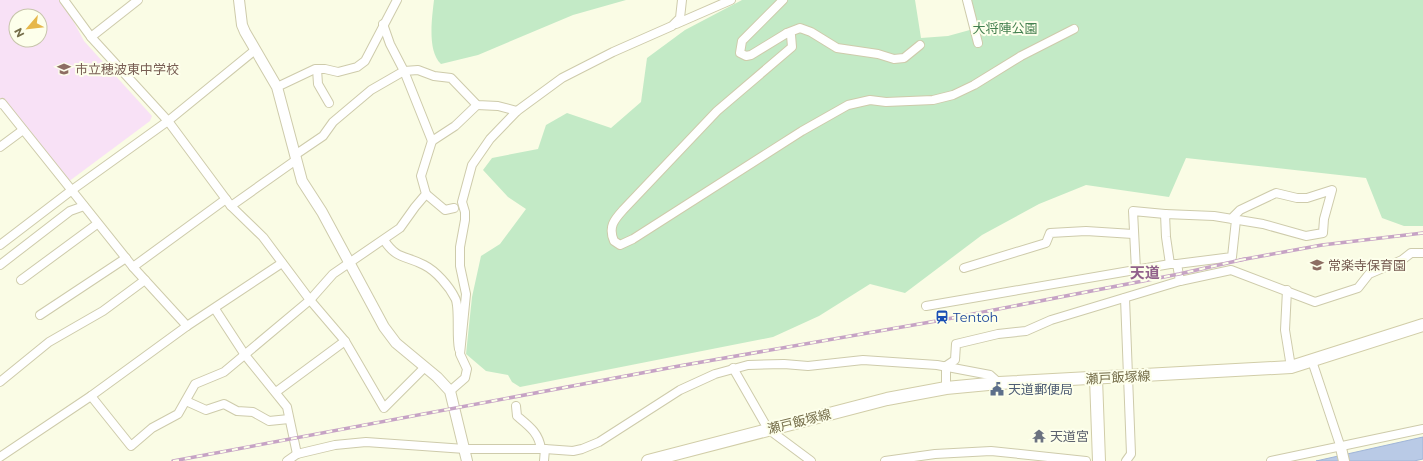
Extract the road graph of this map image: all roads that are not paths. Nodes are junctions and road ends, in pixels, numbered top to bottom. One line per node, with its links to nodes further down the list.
1 (64, 0): 13 (street)
2 (138, 0): 13 (street)
3 (239, 0): 16 (street)
4 (397, 0): 9 (street)
5 (682, 0): 10 (street)
6 (731, 0): 10 (street)
7 (783, 0): 12 (street)
8 (967, 0): 14 (street)
9 (383, 24): 17 (street); 18 (street)
10 (672, 26): 23 (street)
11 (1074, 29): 12 (street)
12 (787, 33): 15 (street)
13 (91, 37): 24 (street)
14 (978, 43)
15 (920, 45)
16 (255, 50): 19 (street); 24 (street)
17 (317, 69): 19 (street); 20 (street)
18 (404, 71): 22 (street); 26 (street); 28 (street)
19 (277, 87): 28 (street)
20 (330, 103)
21 (0, 104): 25 (street)
22 (477, 105): 23 (street); 26 (street)
23 (517, 110): 61 (street)
24 (168, 121): 29 (street); 31 (street)
25 (23, 130): 27 (street); 29 (street)
26 (432, 141): 30 (street)
27 (0, 147)
28 (295, 158): 31 (street); 43 (street)
29 (72, 190): 32 (street); 39 (street)
30 (426, 194): 33 (street); 38 (street)
31 (229, 202): 42 (street); 46 (street)
32 (84, 206): 36 (street); 45 (street)
33 (454, 208)
34 (1165, 214): 35 (street); 37 (street); 44 (street)
35 (1233, 219): 35 (street); 44 (street)
36 (97, 224): 41 (street); 49 (street)
37 (1132, 234): 47 (street); 48 (street)
38 (384, 240): 43 (street); 61 (street)
39 (0, 245)
40 (1423, 253): 52 (street)
41 (126, 258): 46 (street); 57 (street)
42 (282, 263): 54 (street); 56 (street)
43 (350, 263): 54 (street); 65 (street)
44 (1174, 264): 48 (street); 51 (street)
45 (0, 265)
46 (133, 267): 50 (street)
47 (964, 268)
48 (1136, 270): 55 (street)
49 (21, 280)
50 (145, 280): 59 (street); 70 (street)
51 (1180, 280): 52 (street); 53 (street)
52 (1287, 290): 66 (street)
53 (1125, 298): 64 (street); 68 (street)
54 (310, 300): 60 (street); 62 (street)
55 (926, 306)
56 (215, 309): 59 (street); 62 (street)
57 (40, 315)
58 (1423, 325): 63 (main road, 瀬戸飯塚線)
59 (187, 326): 75 (street)
60 (345, 341): 65 (street); 74 (street)
61 (460, 354): 73 (street)
62 (245, 355): 74 (street); 76 (street)
63 (1312, 361): 66 (main road, 瀬戸飯塚線); 81 (street)
64 (946, 366): 67 (street); 71 (street); 72 (street)
65 (425, 367): 73 (street)
66 (1291, 367): 68 (main road, 瀬戸飯塚線)
67 (733, 368): 79 (street); 83 (street)
68 (1127, 377): 69 (main road, 瀬戸飯塚線); 94 (street)
69 (1096, 378): 71 (main road, 瀬戸飯塚線); 93 (main road)
70 (0, 382)
71 (999, 383): 72 (main road, 瀬戸飯塚線)
72 (946, 388): 79 (main road, 瀬戸飯塚線)
73 (450, 391): 82 (street)
74 (276, 392): 78 (street)
75 (91, 396): 76 (street); 84 (street)
76 (186, 401): 78 (street)
77 (516, 406): 83 (street)
78 (289, 419): 86 (street)
79 (768, 429): 85 (main road, 瀬戸飯塚線); 90 (street)
80 (1423, 429): 81 (street)
81 (1341, 448): 95 (street); 96 (street)
82 (465, 449): 83 (street); 86 (street); 87 (street)
83 (543, 449): 88 (street)
84 (0, 456)
85 (673, 458): 89 (main road, 瀬戸飯塚線)
86 (292, 459)
87 (467, 461)
88 (544, 461)
89 (648, 461)
90 (811, 461)
91 (885, 461): 92 (street)
92 (1086, 461)
93 (1098, 461)
94 (1126, 461)
95 (1270, 461)
96 (1344, 461)

